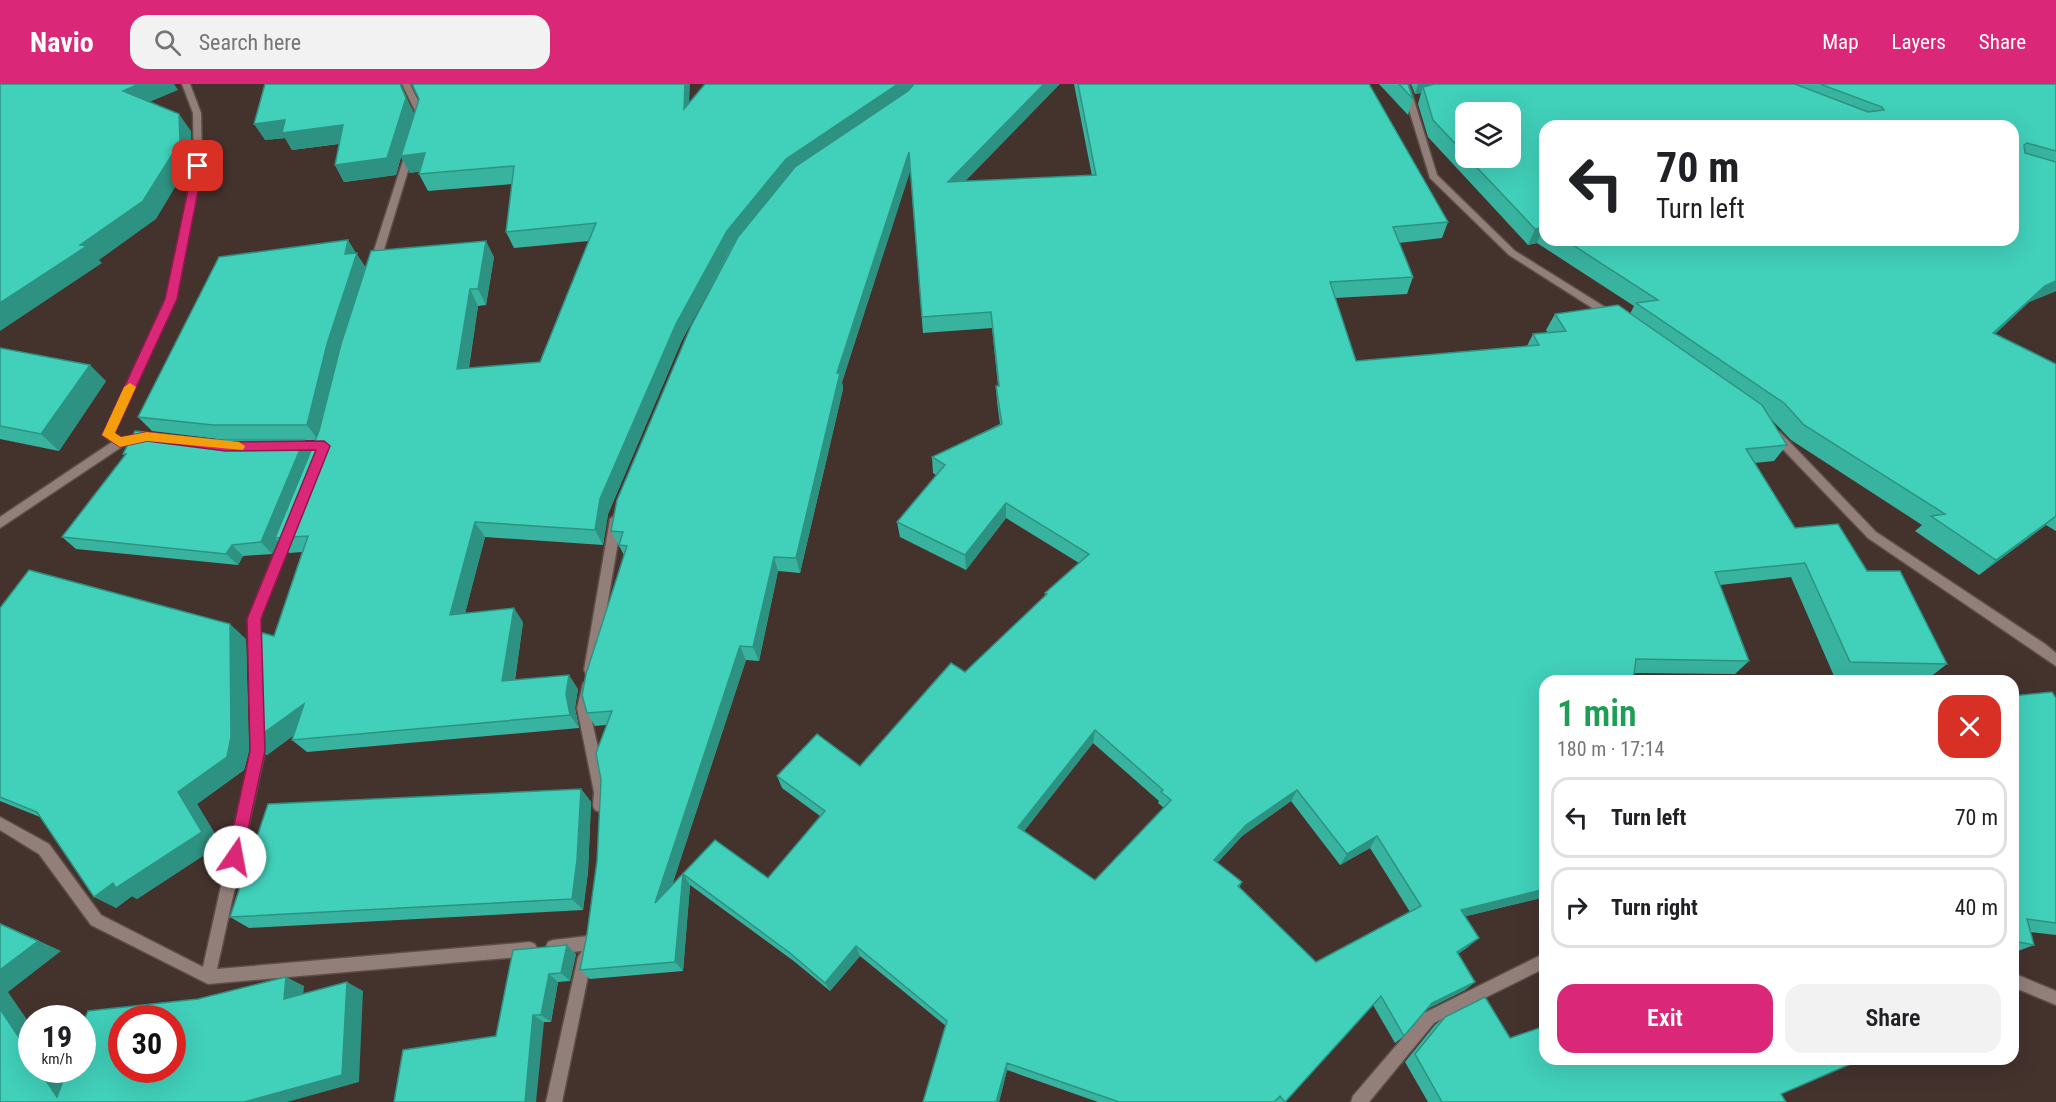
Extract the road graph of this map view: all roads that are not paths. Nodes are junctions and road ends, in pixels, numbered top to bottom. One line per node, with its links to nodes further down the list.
1 (186, 84): 8 (street)
2 (406, 84): 4 (street)
3 (1405, 84): 5 (street)
4 (369, 282)
5 (1622, 324)
6 (1766, 424): 13 (street)
7 (158, 438): 8 (street)
8 (120, 442): 11 (street)
9 (621, 504): 16 (street)
10 (293, 522): 12 (street)
11 (0, 523)
12 (255, 652)
13 (2056, 661)
14 (257, 718): 18 (street)
15 (0, 823): 18 (street)
16 (599, 826)
17 (1539, 963): 22 (street)
18 (208, 976): 21 (street)
19 (2019, 983): 20 (street)
20 (2056, 998)
21 (554, 1102)
22 (1359, 1102)

